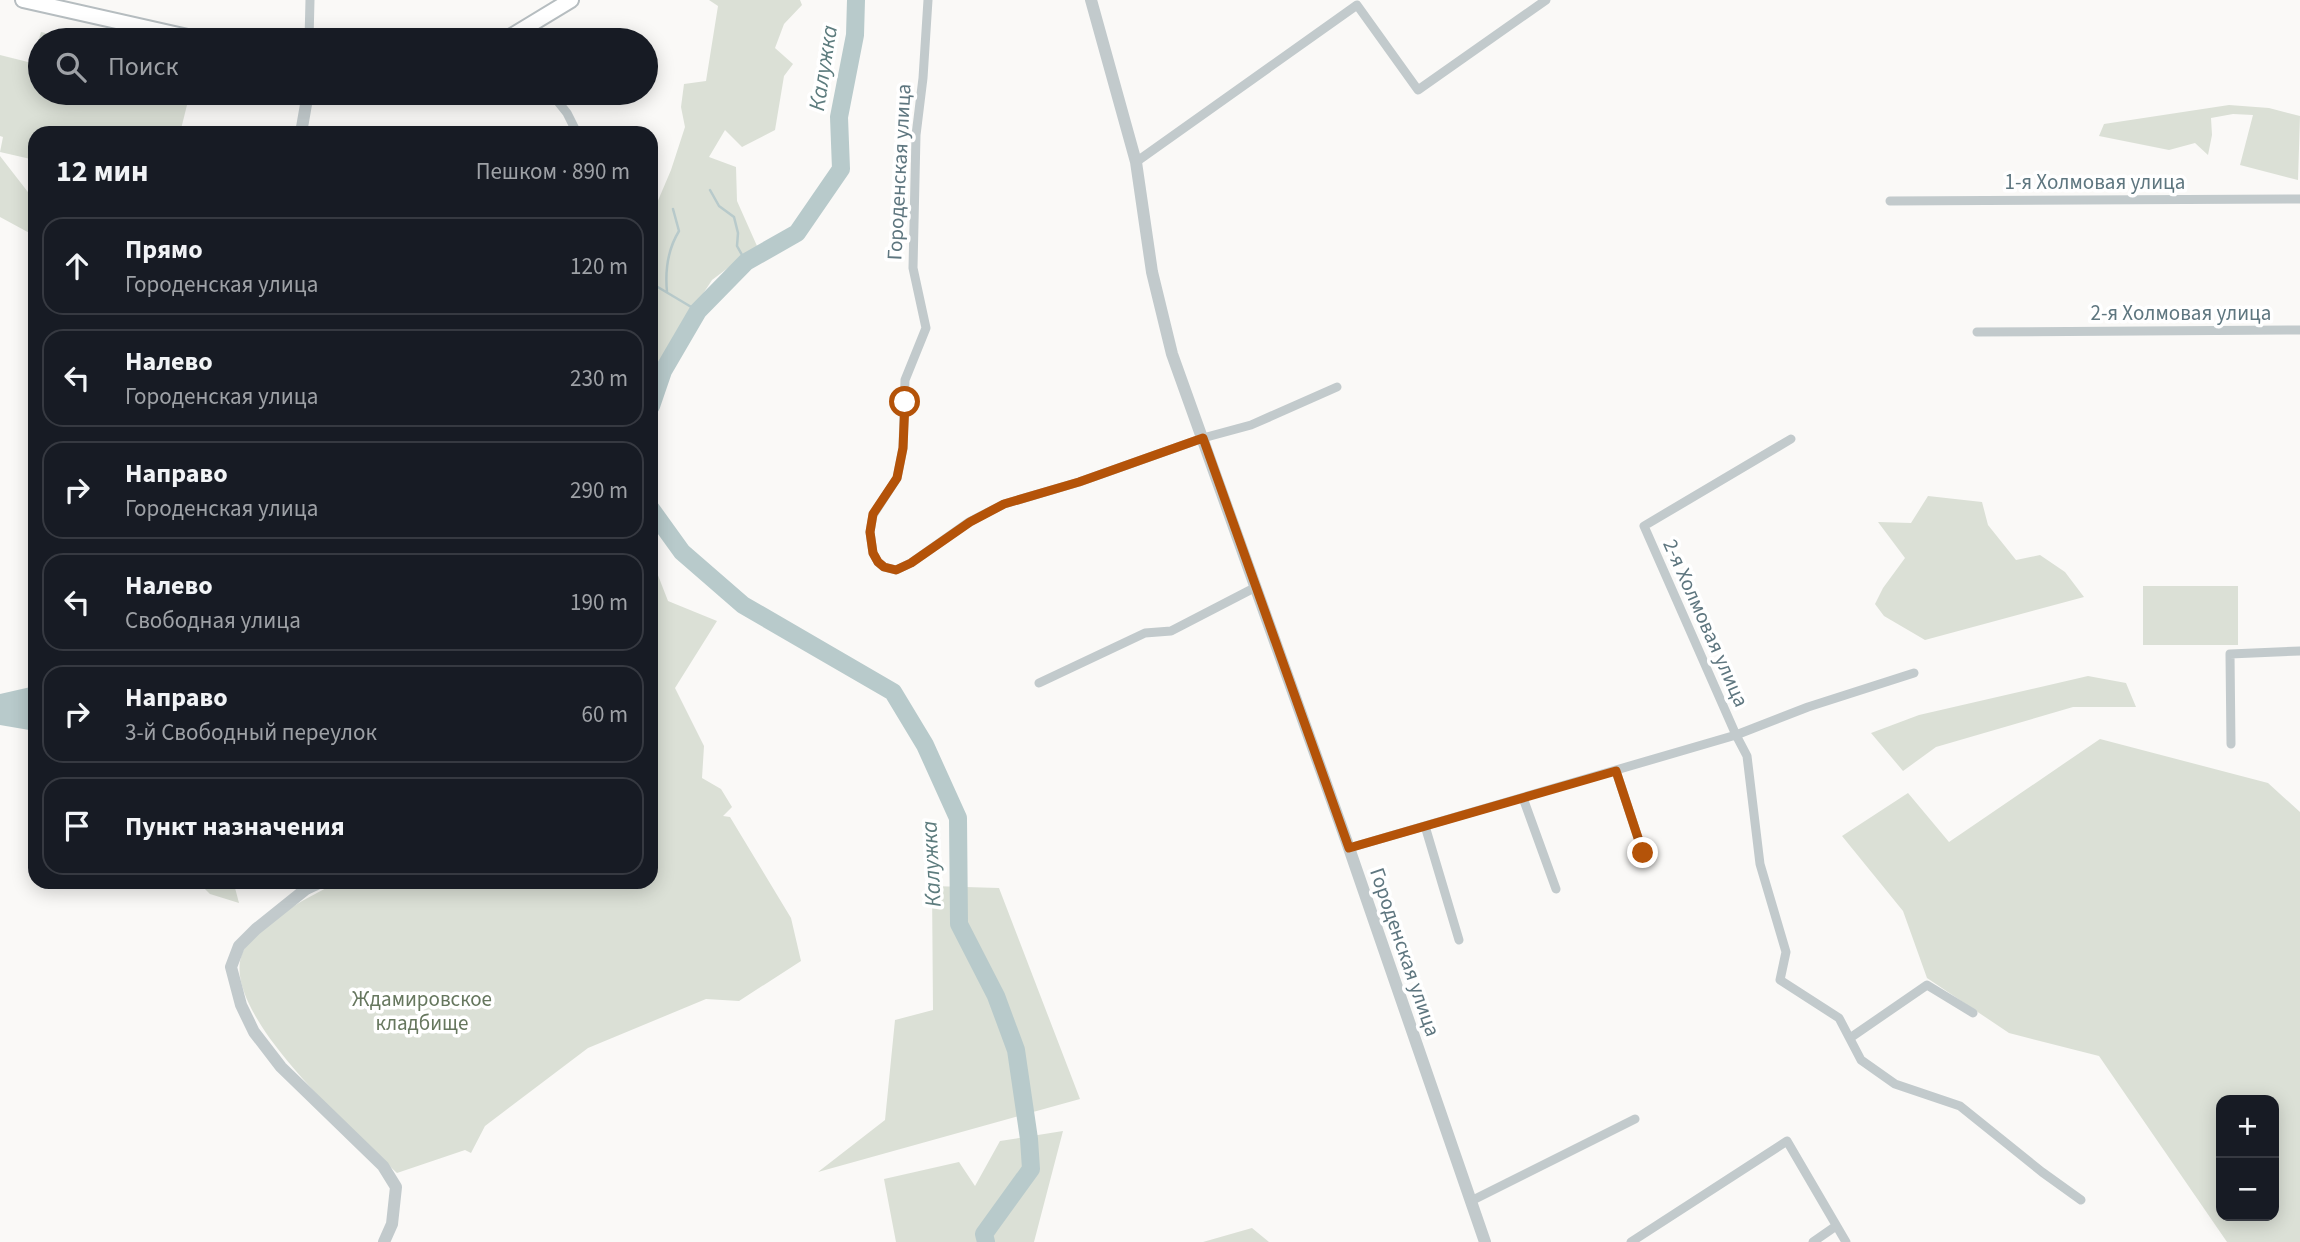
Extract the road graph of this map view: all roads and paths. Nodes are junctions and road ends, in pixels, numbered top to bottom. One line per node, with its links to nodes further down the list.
1 (23, 0): 7 (main road)
2 (310, 0): 8 (street)
3 (571, 0): 9 (main road)
4 (928, 0): 20 (street, Городенская улица)
5 (1091, 0): 14 (street, Городенская улица)
6 (1546, 0): 14 (street)
7 (148, 28)
8 (309, 28)
9 (527, 28)
10 (306, 105): 12 (street)
11 (561, 105): 13 (street)
12 (302, 126)
13 (574, 126)
14 (1136, 162): 20 (street, Городенская улица)
15 (2300, 198): 16 (street, 1-я Холмовая улица)
16 (1890, 201)
17 (2300, 330): 18 (street, 2-я Холмовая улица)
18 (1978, 332)
19 (1337, 387): 20 (street, Городенская улица)
20 (1203, 438): 22 (street, Городенская улица)
21 (1791, 439): 26 (street, 2-я Холмовая улица)
22 (1256, 587): 25 (street); 31 (street, Городенская улица)
23 (2300, 651): 27 (street)
24 (1914, 673): 26 (street)
25 (1040, 683)
26 (1736, 735): 28 (street); 37 (street)
27 (2231, 744)
28 (1616, 771): 29 (street); 32 (street)
29 (1523, 798): 30 (street); 34 (street)
30 (1425, 826): 31 (street); 35 (street)
31 (1349, 848): 40 (street, Городенская улица)
32 (1643, 853)
33 (306, 889): 42 (street)
34 (1556, 889)
35 (1459, 940)
36 (1973, 1013): 37 (street)
37 (1850, 1038): 39 (street)
38 (1635, 1119): 40 (street)
39 (2081, 1200)
40 (1471, 1201): 43 (street, Городенская улица)
41 (1836, 1227): 44 (street); 45 (street); 46 (street)
42 (384, 1242)
43 (1485, 1242)
44 (1631, 1242)
45 (1812, 1242)
46 (1846, 1242)

